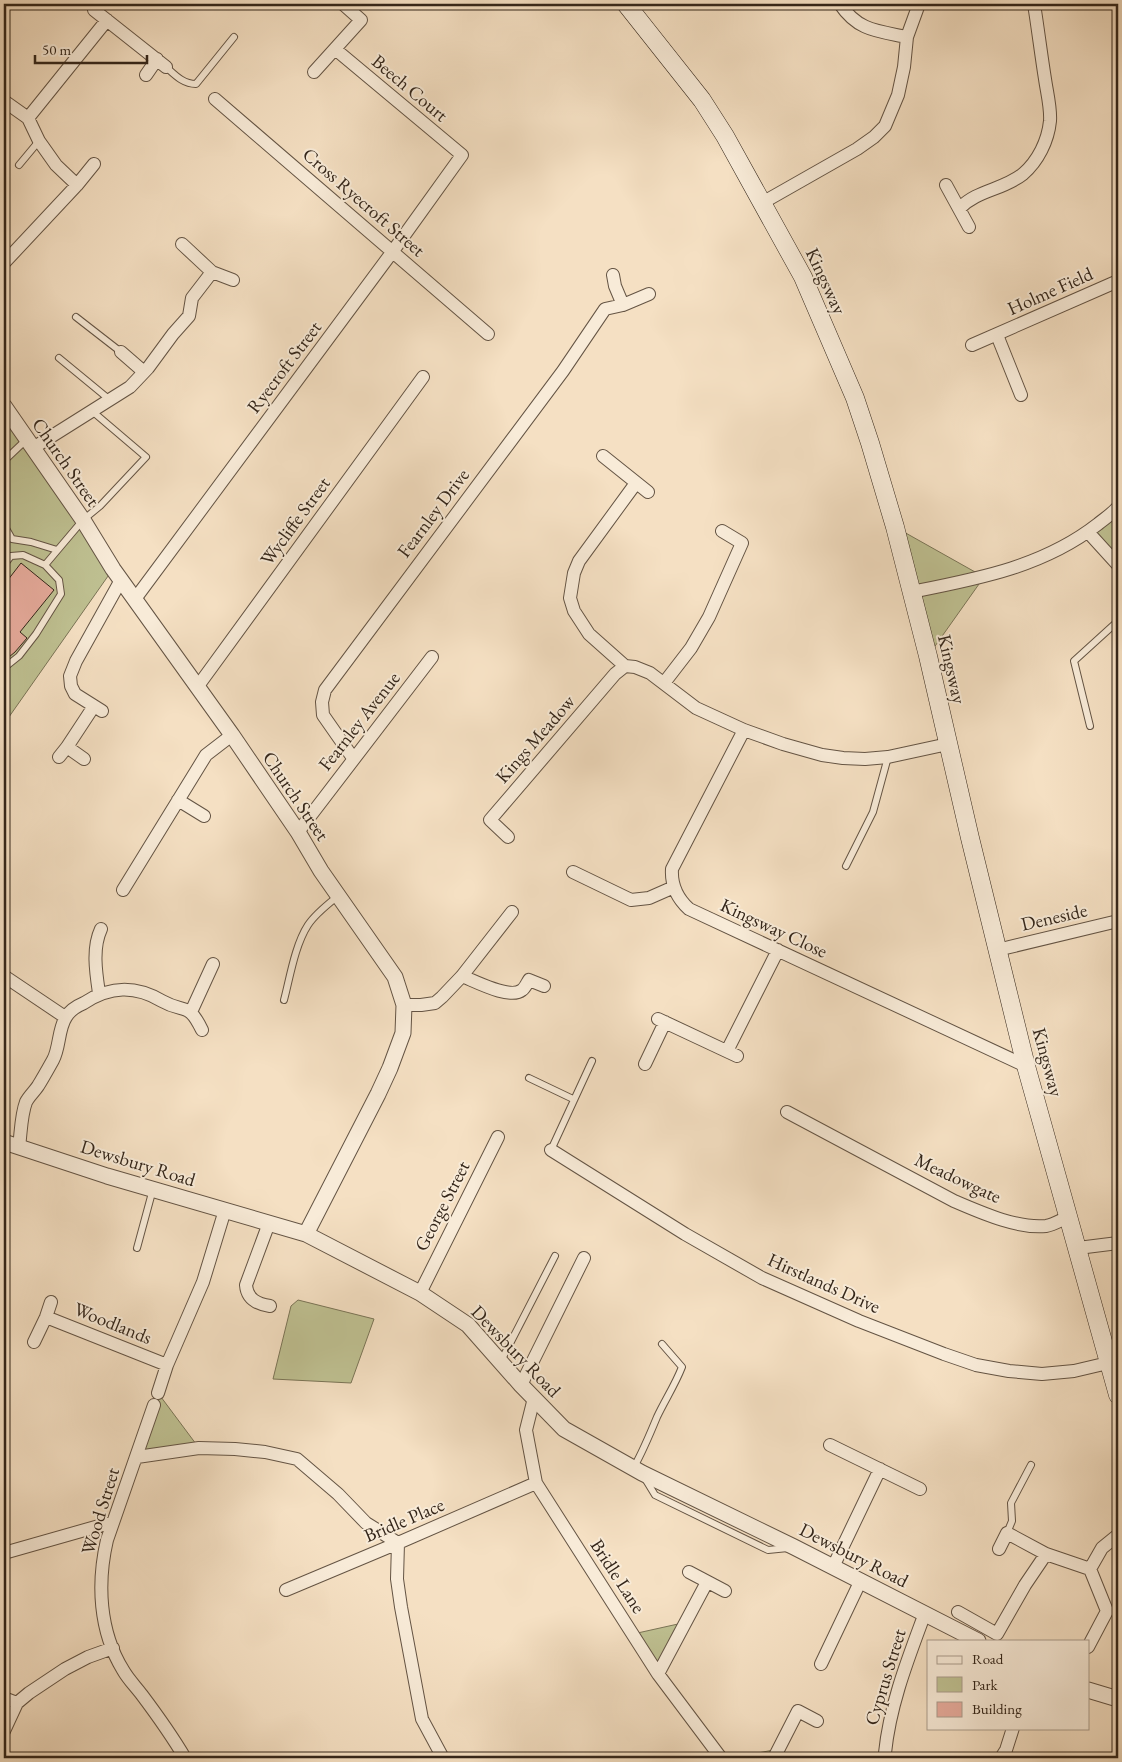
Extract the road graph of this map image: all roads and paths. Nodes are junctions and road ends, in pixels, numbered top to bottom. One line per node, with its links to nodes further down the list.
1 (342, 4): 10 (street)
2 (626, 4): 23 (main road, Kingsway)
3 (840, 4): 9 (street)
4 (919, 4): 9 (street)
5 (1034, 4): 24 (street)
6 (93, 7): 7 (street)
7 (107, 20): 11 (street); 16 (street)
8 (234, 37): 11 (lane)
9 (908, 37): 23 (street)
10 (335, 49): 12 (street); 18 (street, Beech Court)
11 (162, 63): 13 (street)
12 (314, 72)
13 (146, 75)
14 (215, 99): 27 (street, Cross Ryecroft Street)
15 (4, 101): 16 (street)
16 (28, 118): 17 (street)
17 (39, 142): 20 (lane); 21 (street)
18 (462, 155): 27 (street, Ryecroft Street)
19 (94, 164): 21 (street)
20 (19, 165)
21 (78, 185): 28 (street)
22 (946, 185): 24 (street)
23 (762, 204): 60 (main road, Kingsway)
24 (960, 208): 25 (street)
25 (969, 227)
26 (182, 244): 29 (street)
27 (393, 251): 36 (street, Cross Ryecroft Street); 61 (street, Ryecroft Street)
28 (4, 263)
29 (212, 272): 31 (street); 41 (street)
30 (613, 275): 34 (street)
31 (233, 280)
32 (1118, 281): 37 (street, Holme Field)
33 (649, 294): 34 (street, Fearnley Drive)
34 (623, 305): 73 (street, Fearnley Drive)
35 (76, 317): 39 (lane)
36 (488, 334)
37 (997, 335): 38 (street, Holme Field); 43 (street, Holme Field)
38 (972, 345)
39 (121, 352): 41 (street)
40 (59, 358): 44 (lane)
41 (144, 372): 44 (street)
42 (423, 377): 67 (street, Wycliffe Street)
43 (1021, 395)
44 (110, 400): 46 (street)
45 (4, 406): 47 (street, Church Street)
46 (92, 411): 47 (street); 52 (lane)
47 (30, 444): 52 (street, Church Street); 55 (lane)
48 (603, 456): 49 (street)
49 (636, 483): 50 (street); 64 (street)
50 (648, 492)
51 (1118, 509): 54 (street)
52 (83, 520): 55 (lane); 59 (street, Church Street)
53 (722, 531): 66 (street)
54 (1088, 532): 58 (street); 60 (street)
55 (57, 550): 57 (lane)
56 (4, 565): 57 (lane)
57 (44, 565): 65 (lane)
58 (1118, 565)
59 (121, 580): 61 (street, Church Street); 74 (street)
60 (911, 592): 71 (main road, Kingsway)
61 (135, 599): 67 (street, Church Street)
62 (1118, 621): 68 (lane)
63 (432, 657): 73 (street, Fearnley Avenue)
64 (625, 666): 66 (street); 78 (street, Kings Meadow)
65 (4, 668)
66 (664, 683): 69 (street)
67 (198, 686): 70 (street, Church Street)
68 (1090, 726)
69 (744, 730): 72 (street); 81 (street)
70 (232, 736): 75 (street); 77 (street, Church Street)
71 (948, 744): 72 (street); 88 (main road, Kingsway)
72 (888, 757): 79 (lane)
73 (353, 758): 77 (street, Fearnley Avenue)
74 (84, 759)
75 (178, 800): 76 (street); 82 (street)
76 (204, 816)
77 (298, 832): 83 (street, Church Street)
78 (508, 837)
79 (846, 866)
80 (573, 872): 81 (street)
81 (674, 887): 87 (street, Kingsway Close)
82 (123, 890)
83 (339, 896): 94 (lane); 95 (street, Church Street)
84 (512, 912): 91 (street)
85 (1118, 921): 88 (street, Deneside)
86 (101, 929): 93 (street)
87 (778, 950): 100 (street); 101 (street, Kingsway Close)
88 (997, 950): 101 (main road, Kingsway)
89 (213, 964): 96 (street)
90 (4, 976): 97 (street)
91 (462, 976): 92 (street); 95 (street)
92 (544, 986)
93 (99, 994): 96 (street); 97 (street)
94 (284, 1000)
95 (404, 1005): 113 (street, Church Street)
96 (191, 1012): 98 (street)
97 (65, 1017): 107 (street)
98 (202, 1030)
99 (592, 1061): 103 (lane)
100 (645, 1064)
101 (1026, 1066): 111 (main road, Kingsway)
102 (529, 1078): 103 (lane)
103 (573, 1099): 108 (lane)
104 (787, 1112): 111 (street, Meadowgate)
105 (498, 1137): 119 (street, George Street)
106 (4, 1142): 107 (street, Dewsbury Road)
107 (19, 1146): 109 (street, Dewsbury Road)
108 (551, 1150): 126 (street, Hirstlands Drive)
109 (153, 1188): 110 (street, Dewsbury Road); 115 (lane)
110 (225, 1210): 112 (street, Dewsbury Road); 127 (street, Wood Street)
111 (1068, 1217): 116 (main road, Kingsway)
112 (269, 1222): 113 (street, Dewsbury Road); 121 (street)
113 (306, 1234): 119 (street, Dewsbury Road)
114 (1118, 1243): 116 (street)
115 (137, 1248)
116 (1078, 1248): 126 (main road, Kingsway)
117 (555, 1256): 125 (lane)
118 (584, 1258): 128 (street)
119 (420, 1293): 125 (street, Dewsbury Road)
120 (51, 1302): 122 (street, Woodlands)
121 (270, 1306)
122 (46, 1317): 123 (street, Woodlands); 127 (street, Woodlands)
123 (34, 1342)
124 (662, 1344): 135 (lane)
125 (501, 1361): 128 (street, Dewsbury Road)
126 (1108, 1363): 129 (main road, Kingsway)
127 (167, 1365): 132 (street, Wood Street)
128 (521, 1385): 130 (street, Dewsbury Road)
129 (1118, 1395)
130 (534, 1398): 135 (street, Dewsbury Road); 136 (street, Bridle Lane)
131 (830, 1445): 134 (street)
132 (137, 1457): 138 (street, Wood Street); 141 (street)
133 (1030, 1465): 139 (lane)
134 (880, 1469): 137 (street); 145 (street)
135 (637, 1471): 145 (street, Dewsbury Road)
136 (536, 1483): 141 (street, Bridle Place); 158 (street, Bridle Lane)
137 (920, 1490)
138 (113, 1522): 143 (street); 156 (street, Wood Street)
139 (1007, 1533): 142 (street); 144 (street)
140 (1118, 1535): 146 (street)
141 (398, 1543): 150 (street, Bridle Place); 168 (street)
142 (1000, 1549)
143 (4, 1553)
144 (1046, 1554): 146 (street); 152 (street)
145 (833, 1567): 148 (street, Dewsbury Road)
146 (1090, 1569): 155 (street)
147 (688, 1572): 149 (street)
148 (860, 1580): 153 (street, Dewsbury Road); 157 (street)
149 (707, 1582): 151 (street); 158 (street)
150 (286, 1590)
151 (725, 1592)
152 (958, 1612)
153 (925, 1613): 154 (street, Dewsbury Road); 166 (street, Cyprus Street)
154 (976, 1640)
155 (1090, 1644)
156 (112, 1648): 162 (street); 167 (street, Wood Street)
157 (821, 1664)
158 (658, 1674): 169 (street, Bridle Lane)
159 (1090, 1691): 161 (street)
160 (4, 1698): 162 (street)
161 (1118, 1699)
162 (17, 1703): 165 (street)
163 (816, 1721): 170 (street)
164 (1013, 1730): 171 (street)
165 (4, 1731)
166 (885, 1753)
167 (185, 1758)
168 (443, 1758)
169 (721, 1758)
170 (774, 1758)
171 (1001, 1758)

